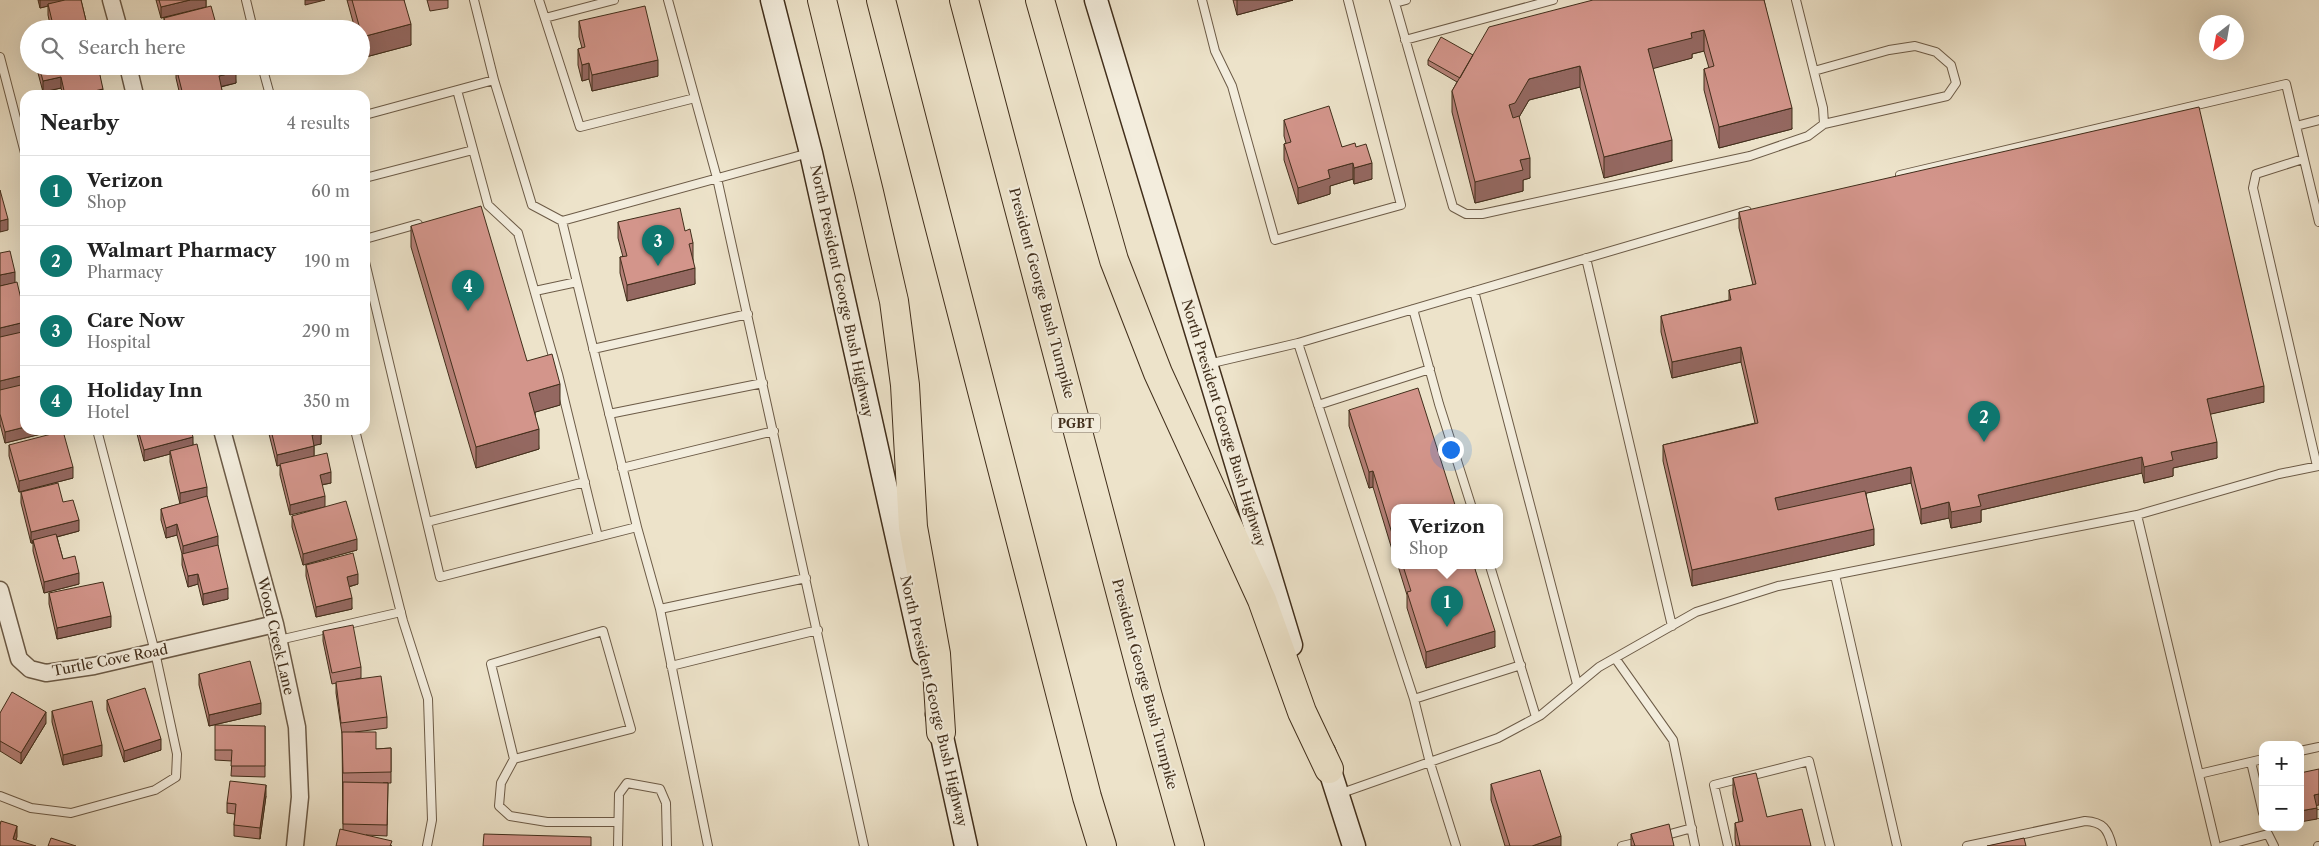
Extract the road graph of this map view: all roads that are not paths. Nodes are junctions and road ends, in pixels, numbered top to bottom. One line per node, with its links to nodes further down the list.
1 (111, 0): 20 (street)
2 (246, 0): 21 (lane)
3 (474, 0): 27 (lane)
4 (539, 0): 19 (lane)
5 (614, 0): 19 (lane)
6 (668, 0): 31 (lane)
7 (772, 0): 38 (main road, North President George Bush Highway)
8 (822, 0): 91 (highway)
9 (881, 0): 117 (highway)
10 (964, 0): 118 (highway, President George Bush Turnpike / PGBT)
11 (1040, 0): 99 (highway)
12 (1096, 0): 57 (main road, North President George Bush Highway)
13 (1202, 0): 14 (lane)
14 (1348, 0)
15 (1406, 0): 18 (lane)
16 (1553, 0): 22 (lane)
17 (1796, 0): 24 (lane)
18 (1395, 1): 22 (lane)
19 (545, 18): 31 (lane)
20 (116, 20)
21 (251, 20)
22 (1406, 40): 34 (lane)
23 (0, 57): 36 (lane)
24 (1814, 71): 34 (lane); 34 (lane)
25 (130, 75): 28 (street)
26 (264, 75): 29 (lane)
27 (494, 80): 30 (lane); 45 (lane)
28 (134, 90)
29 (269, 90)
30 (457, 90): 32 (lane); 37 (lane)
31 (695, 98): 41 (lane)
32 (370, 114)
33 (2319, 120): 35 (lane)
34 (1824, 124)
35 (2296, 126): 39 (lane); 42 (lane)
36 (20, 134)
37 (473, 150): 40 (lane); 51 (lane)
38 (811, 152): 41 (lane); 91 (main road, North President George Bush Highway)
39 (2303, 159): 46 (lane); 66 (lane)
40 (370, 177)
41 (718, 178): 45 (lane); 54 (lane)
42 (1888, 178)
43 (1752, 210): 48 (lane)
44 (430, 221): 47 (lane)
45 (562, 221): 49 (lane)
46 (2319, 222)
47 (370, 238)
48 (1586, 258): 52 (lane); 81 (lane)
49 (577, 282): 51 (lane); 56 (lane)
50 (370, 283): 71 (lane)
51 (534, 291): 68 (lane)
52 (1474, 291): 53 (lane); 88 (lane)
53 (1413, 309): 55 (lane); 58 (lane)
54 (748, 314): 56 (lane); 59 (lane)
55 (1298, 343): 57 (lane); 60 (lane)
56 (593, 349): 61 (lane)
57 (1206, 365): 99 (main road, North President George Bush Highway)
58 (1430, 369): 60 (lane); 69 (lane)
59 (763, 382): 61 (lane); 62 (lane)
60 (1318, 405): 89 (lane)
61 (609, 414): 67 (lane)
62 (774, 431): 67 (lane); 76 (lane)
63 (98, 435): 84 (lane)
64 (223, 435): 80 (street, Wood Creek Lane)
65 (356, 435): 79 (lane)
66 (2318, 466): 70 (lane)
67 (622, 468): 72 (lane)
68 (584, 482): 71 (lane); 73 (lane)
69 (1471, 504)
70 (2137, 515): 75 (lane); 98 (lane)
71 (427, 522): 73 (lane)
72 (637, 527): 73 (lane); 78 (lane)
73 (598, 537)
74 (1491, 569): 86 (lane)
75 (1835, 575): 81 (lane); 125 (lane)
76 (806, 578): 78 (lane); 82 (lane)
77 (0, 590): 84 (street, Turtle Cove Road)
78 (660, 609): 87 (lane)
79 (401, 612): 83 (lane); 111 (lane)
80 (275, 624): 83 (street, Wood Creek Lane); 84 (street, Turtle Cove Road)
81 (1672, 626): 85 (lane)
82 (818, 630): 87 (lane); 115 (lane)
83 (278, 640): 110 (street, Wood Creek Lane)
84 (154, 652): 101 (lane)
85 (1615, 658): 88 (lane); 105 (lane)
86 (1521, 665): 89 (lane); 90 (lane)
87 (671, 666): 114 (lane)
88 (1577, 684): 90 (lane)
89 (1414, 698): 96 (lane)
90 (1536, 718): 96 (lane)
91 (941, 732): 116 (main road, North President George Bush Highway)
92 (2319, 747): 93 (lane)
93 (2304, 750)
94 (514, 759): 94 (lane); 104 (lane)
95 (2259, 760): 97 (lane)
96 (1430, 762): 99 (lane); 120 (lane)
97 (2250, 762): 98 (lane); 100 (lane)
98 (2199, 774): 128 (lane)
99 (1333, 782): 119 (main road, North President George Bush Highway)
100 (2260, 786)
101 (0, 796)
102 (2319, 814): 103 (lane)
103 (2304, 816)
104 (618, 822): 112 (lane); 113 (lane)
105 (1692, 828): 108 (lane); 122 (lane)
106 (2264, 831): 129 (lane)
107 (2267, 831): 130 (lane)
108 (1657, 837)
109 (1648, 839): 121 (lane)
110 (295, 846)
111 (428, 846)
112 (618, 846)
113 (667, 846)
114 (708, 846)
115 (864, 846)
116 (966, 846)
117 (1102, 846)
118 (1190, 846)
119 (1354, 846)
120 (1456, 846)
121 (1622, 846)
122 (1696, 846)
123 (1728, 846): 124 (lane)
124 (1830, 846)
125 (1897, 846)
126 (1967, 846): 127 (lane)
127 (2112, 846)
128 (2216, 846)
129 (2224, 846)
130 (2274, 846)

